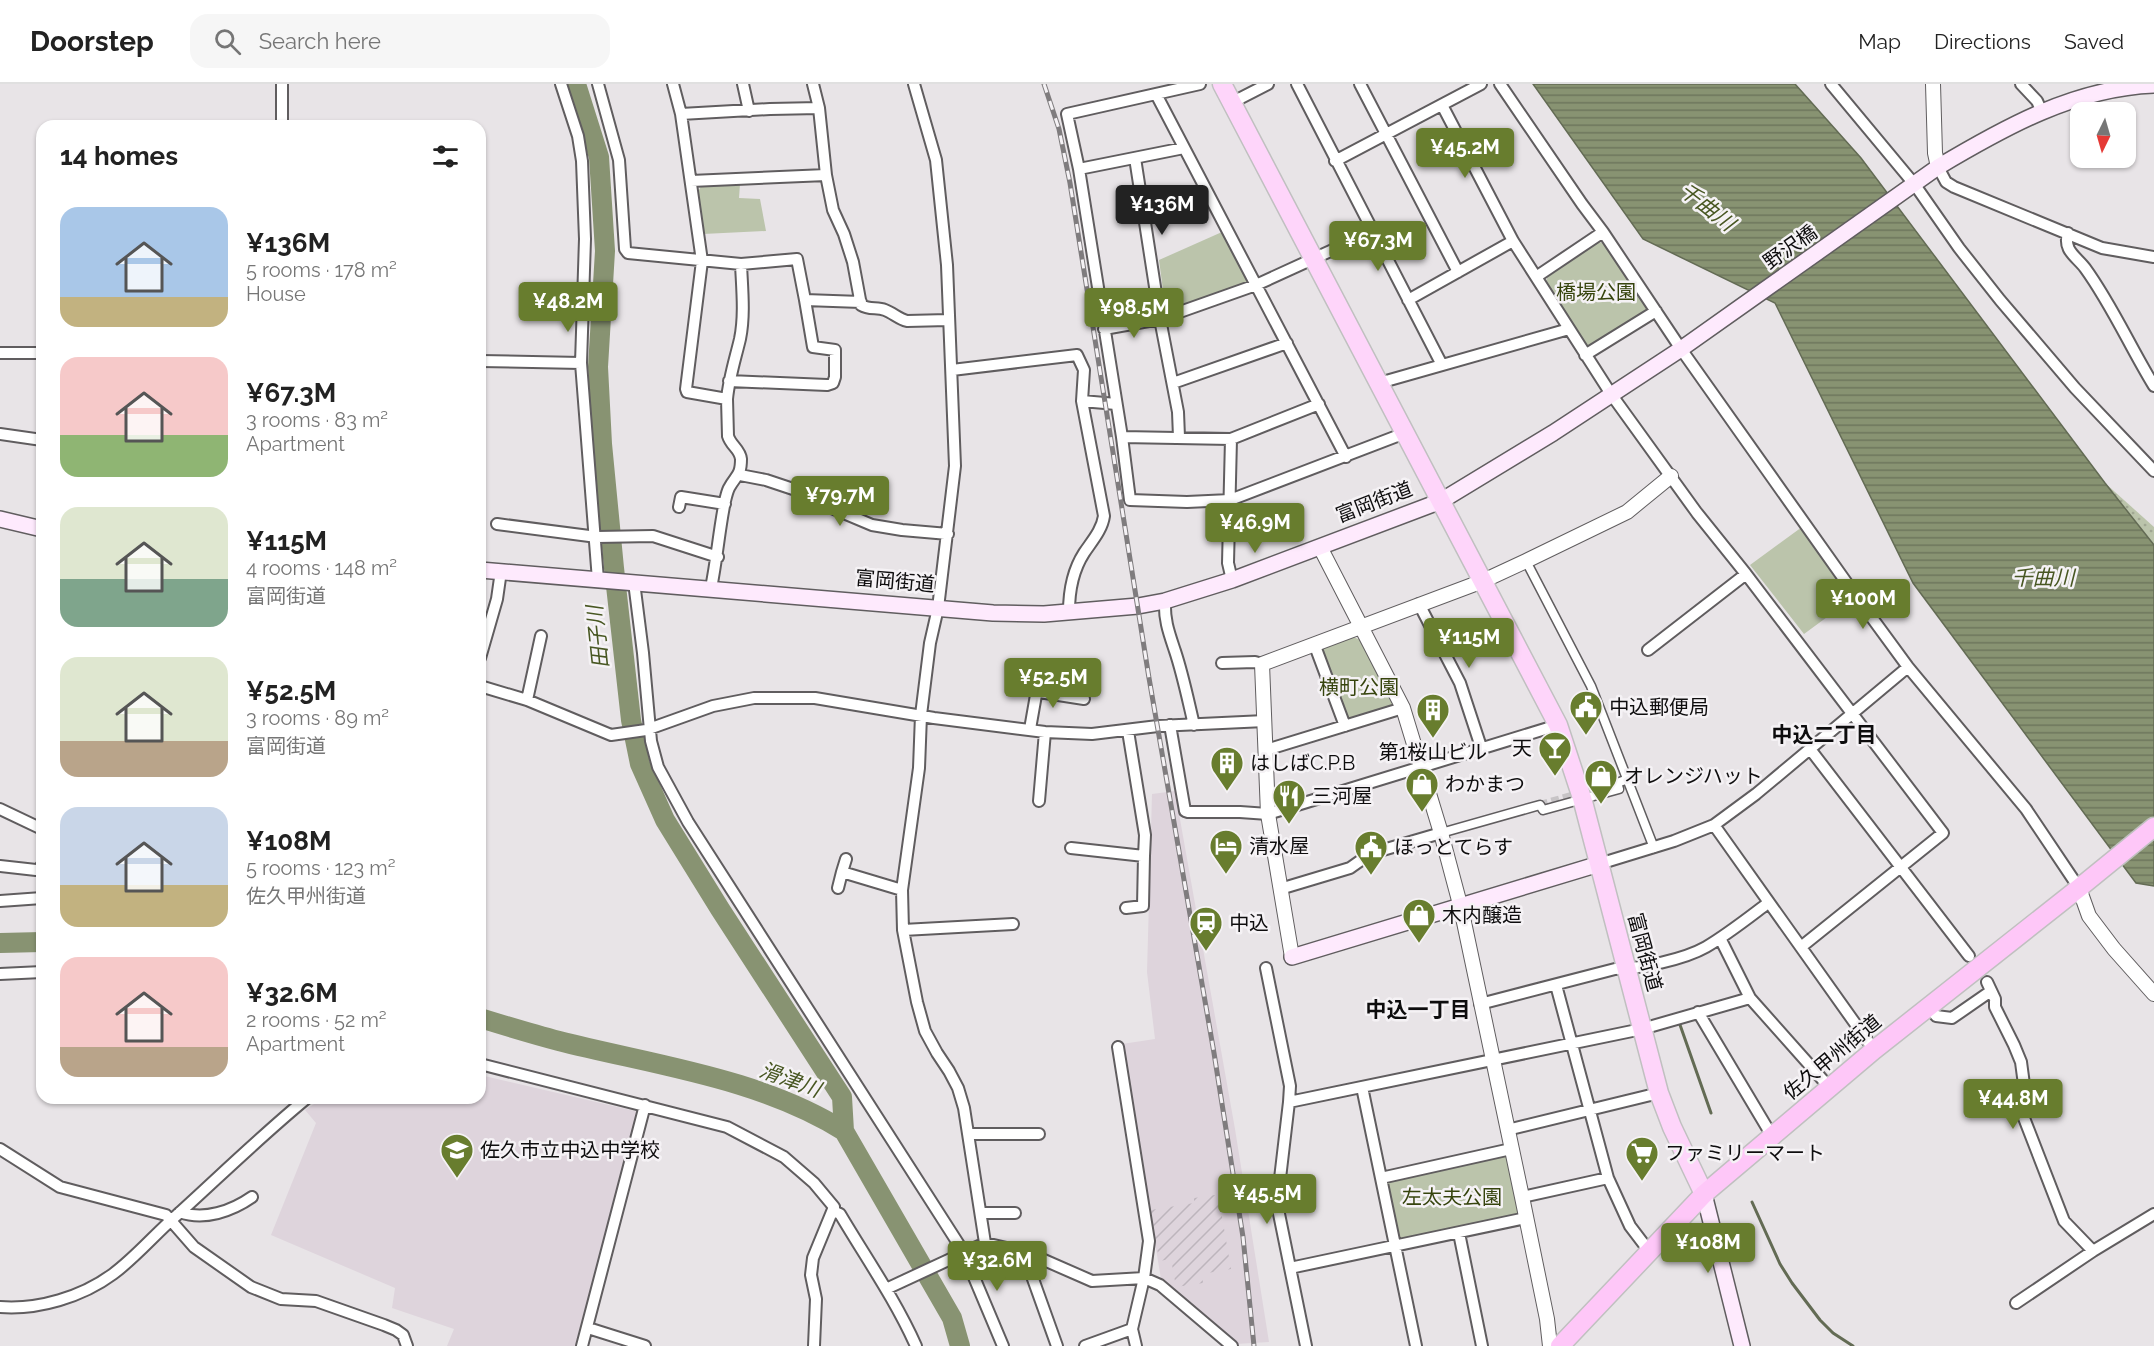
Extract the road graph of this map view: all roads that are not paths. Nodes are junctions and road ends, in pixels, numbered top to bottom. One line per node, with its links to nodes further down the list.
1 (282, 84): 26 (street)
2 (561, 84): 61 (street)
3 (598, 84): 42 (street)
4 (673, 84): 25 (street)
5 (743, 84): 23 (street)
6 (813, 84): 22 (street)
7 (914, 84): 51 (street)
8 (1200, 84): 19 (street)
9 (1222, 84): 20 (main road)
10 (1268, 84): 20 (street)
11 (1297, 84): 30 (street)
12 (1360, 84): 27 (street)
13 (1481, 84): 21 (street)
14 (1500, 84): 37 (street)
15 (1831, 84): 35 (street)
16 (1933, 84): 31 (street)
17 (2021, 84): 24 (street)
18 (2154, 85): 24 (main road, 野沢橋)
19 (1156, 94): 28 (street); 32 (street)
20 (1231, 103): 41 (main road)
21 (1442, 105): 27 (street); 39 (street)
22 (819, 108): 23 (street); 33 (street)
23 (749, 111): 25 (street)
24 (2042, 112): 31 (main road, 野沢橋)
25 (681, 114): 34 (street)
26 (282, 120)
27 (1387, 134): 30 (street); 44 (street)
28 (1184, 148): 29 (street); 46 (street)
29 (1135, 158): 32 (street); 52 (street)
30 (1335, 161): 36 (street)
31 (1938, 167): 35 (main road, 野沢橋); 38 (street)
32 (1078, 169): 54 (street)
33 (826, 175): 34 (street); 49 (street)
34 (691, 181): 42 (street)
35 (1915, 184): 56 (main road, 野沢橋); 80 (street)
36 (1372, 232): 41 (street); 48 (street)
37 (1604, 232): 45 (street); 50 (street)
38 (2068, 233): 40 (street); 67 (street)
39 (1513, 241): 44 (street); 45 (street)
40 (2154, 257)
41 (1313, 259): 46 (street); 66 (main road)
42 (702, 261): 43 (street); 69 (street)
43 (741, 264): 47 (street); 64 (street)
44 (1458, 272): 48 (street)
45 (1536, 277): 53 (street)
46 (1256, 285): 52 (street); 55 (street)
47 (805, 300): 49 (street); 64 (street)
48 (1408, 300): 62 (street)
49 (861, 302): 51 (street)
50 (1656, 311): 56 (street); 59 (street)
51 (948, 320): 63 (street)
52 (1160, 320): 54 (street); 65 (street)
53 (1569, 329): 59 (street); 62 (street)
54 (1104, 330): 71 (street)
55 (1287, 343): 65 (street); 72 (street)
56 (1685, 346): 68 (main road, 野沢橋); 114 (street)
57 (0, 353): 58 (street)
58 (36, 353)
59 (1586, 355): 68 (street)
60 (486, 361): 61 (street)
61 (581, 363): 91 (street)
62 (1442, 365): 66 (street)
63 (952, 370): 70 (street); 90 (street)
64 (729, 381): 69 (street)
65 (1173, 383): 76 (street)
66 (1379, 383): 73 (main road)
67 (2154, 386)
68 (1611, 394): 82 (street); 84 (main road, 野沢橋)
69 (727, 399): 81 (street)
70 (1083, 401): 71 (street); 106 (street)
71 (1116, 404): 75 (street)
72 (1319, 404): 78 (street); 79 (street)
73 (1405, 433): 79 (street); 84 (main road)
74 (0, 434): 77 (street)
75 (1122, 437): 76 (street); 83 (street)
76 (1179, 437): 78 (street)
77 (36, 439)
78 (1231, 439): 83 (street)
79 (1346, 457): 83 (street)
80 (2154, 471)
81 (740, 475): 85 (street); 90 (street)
82 (1671, 476): 94 (street); 97 (street)
83 (1230, 500): 99 (street)
84 (1441, 501): 92 (main road, 富岡街道); 100 (main road, 富岡街道)
85 (725, 504): 86 (street); 93 (street)
86 (679, 507)
87 (0, 519): 89 (main road)
88 (497, 524): 91 (street)
89 (36, 528)
90 (948, 534): 105 (street)
91 (595, 537): 93 (street); 98 (street)
92 (1320, 547): 99 (main road, 富岡街道); 107 (street)
93 (718, 557): 102 (street)
94 (1526, 561): 100 (street); 134 (street)
95 (486, 571): 96 (main road)
96 (501, 572): 98 (main road); 109 (street)
97 (1746, 574): 111 (street); 119 (street)
98 (600, 580): 101 (main road, 富岡街道)
99 (1232, 580): 103 (main road, 富岡街道)
100 (1483, 581): 104 (street); 124 (main road, 富岡街道)
101 (629, 582): 102 (main road, 富岡街道); 127 (street)
102 (711, 588): 105 (main road, 富岡街道)
103 (1165, 601): 106 (main road, 富岡街道); 123 (street)
104 (1419, 604): 107 (street); 132 (street)
105 (938, 608): 106 (main road, 富岡街道); 120 (street)
106 (1069, 612)
107 (1361, 628): 110 (street); 118 (street)
108 (541, 636): 117 (street)
109 (486, 637)
110 (1315, 646): 113 (street); 125 (street)
111 (1648, 650)
112 (1221, 663): 113 (street)
113 (1262, 664): 121 (street)
114 (1908, 667): 119 (street); 152 (street)
115 (486, 688): 117 (street)
116 (1084, 699): 126 (street)
117 (527, 700): 127 (street)
118 (1403, 708): 125 (street); 133 (street)
119 (1852, 714): 130 (street); 149 (street)
120 (921, 715): 126 (street); 127 (street); 155 (street)
121 (1265, 721): 123 (street); 131 (street)
122 (1170, 725): 123 (street); 128 (street); 138 (street)
123 (1194, 725)
124 (1558, 725): 132 (street); 135 (main road, 富岡街道)
125 (1344, 726): 131 (street)
126 (1030, 729): 129 (street)
127 (648, 730): 212 (street)
128 (1128, 731): 129 (street); 145 (street)
129 (1045, 732): 136 (street)
130 (1810, 749): 139 (street); 149 (street)
131 (1266, 750): 138 (street)
132 (1482, 750): 133 (street)
133 (1422, 768): 138 (street); 142 (street)
134 (1628, 779): 135 (street); 144 (street)
135 (1582, 798): 142 (street); 147 (main road, 富岡街道)
136 (1039, 801)
137 (0, 809): 140 (street)
138 (1268, 814): 154 (street)
139 (1714, 825): 144 (street); 158 (street)
140 (36, 826)
141 (2154, 827): 152 (highway, 佐久甲州街道)
142 (1441, 833): 154 (street); 160 (street)
143 (1071, 848): 145 (street)
144 (1654, 848): 147 (street)
145 (1144, 856): 159 (street)
146 (846, 859): 151 (street)
147 (1599, 864): 160 (main road); 168 (main road, 富岡街道)
148 (0, 866): 150 (street)
149 (1901, 868): 164 (street); 165 (street)
150 (36, 870)
151 (842, 872): 153 (street); 155 (street)
152 (2083, 885): 172 (street); 175 (highway, 佐久甲州街道)
153 (838, 888)
154 (1280, 889): 166 (street)
155 (902, 890): 162 (street)
156 (36, 898): 157 (street)
157 (0, 901)
158 (1768, 903): 163 (street); 164 (street)
159 (1126, 908)
160 (1461, 908): 166 (main road); 174 (street)
161 (1013, 924): 162 (street)
162 (903, 930): 191 (street)
163 (1720, 938): 168 (street); 173 (street)
164 (1801, 948): 180 (street)
165 (1969, 956)
166 (1292, 957)
167 (1266, 968): 186 (street)
168 (1627, 969): 171 (street); 177 (main road, 富岡街道)
169 (36, 972): 170 (street)
170 (0, 974)
171 (1556, 985): 174 (street); 178 (street)
172 (2154, 994)
173 (1750, 998): 176 (street); 184 (street)
174 (1480, 1004): 181 (street)
175 (1929, 1006): 180 (highway, 佐久甲州街道); 211 (street)
176 (1698, 1012): 177 (street); 193 (street)
177 (1642, 1029): 178 (street); 185 (main road, 富岡街道)
178 (1572, 1044): 181 (street); 189 (street)
179 (1118, 1047): 215 (street)
180 (1874, 1050): 184 (highway, 佐久甲州街道)
181 (1492, 1060): 183 (street); 190 (street)
182 (486, 1065): 188 (street)
183 (1362, 1087): 186 (street); 196 (street)
184 (1830, 1088): 193 (highway, 佐久甲州街道)
185 (1659, 1093): 189 (street); 198 (main road, 富岡街道)
186 (1289, 1102): 214 (street)
187 (300, 1104): 205 (street)
188 (645, 1105): 201 (street); 219 (street)
189 (1590, 1111): 190 (street); 197 (street)
190 (1507, 1130): 195 (street)
191 (968, 1134): 192 (street); 202 (street)
192 (1039, 1134)
193 (1772, 1136): 198 (highway, 佐久甲州街道)
194 (0, 1149): 205 (street)
195 (1511, 1149): 196 (street); 200 (street)
196 (1381, 1178): 209 (street)
197 (1608, 1178): 200 (street); 210 (street)
198 (1704, 1194): 210 (highway, 佐久甲州街道); 236 (main road)
199 (252, 1197): 205 (street)
200 (1522, 1197): 206 (street)
201 (833, 1211): 216 (street); 225 (street)
202 (981, 1213): 203 (street); 208 (street)
203 (1015, 1213)
204 (2154, 1214): 211 (street)
205 (176, 1216): 218 (street); 222 (street)
206 (1526, 1218): 207 (street); 221 (street)
207 (1459, 1233): 209 (street); 234 (street)
208 (985, 1243): 212 (street); 213 (street)
209 (1395, 1247): 214 (street); 233 (street)
210 (1649, 1251): 221 (highway, 佐久甲州街道)
211 (2093, 1251): 217 (street)
212 (962, 1252): 216 (street); 227 (street)
213 (1028, 1253): 215 (street); 228 (street)
214 (1290, 1268): 232 (street)
215 (1144, 1278): 220 (street); 231 (street)
216 (888, 1289): 226 (street)
217 (2016, 1303)
218 (0, 1307)
219 (588, 1328): 223 (street); 224 (street)
220 (1132, 1329): 229 (street); 230 (street)
221 (1553, 1342): 235 (street)
222 (407, 1346)
223 (582, 1346)
224 (645, 1346)
225 (814, 1346)
226 (916, 1346)
227 (1003, 1346)
228 (1057, 1346)
229 (1085, 1346)
230 (1136, 1346)
231 (1232, 1346)
232 (1306, 1346)
233 (1416, 1346)
234 (1482, 1346)
235 (1539, 1346)
236 (1742, 1346)

